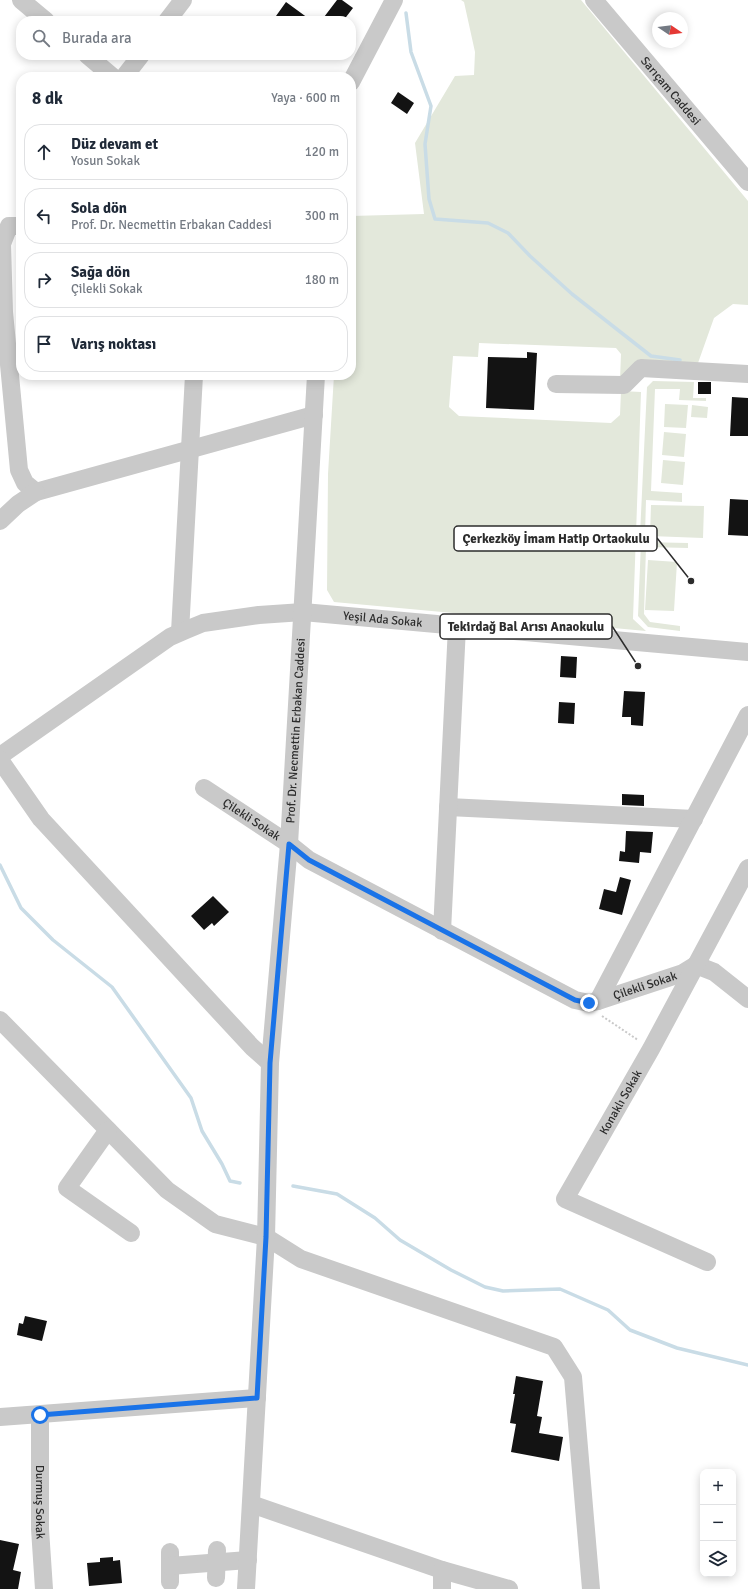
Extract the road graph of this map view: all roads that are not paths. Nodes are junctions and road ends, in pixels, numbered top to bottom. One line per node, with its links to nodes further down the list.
1 (21, 0): 5 (street)
2 (182, 0): 6 (street)
3 (394, 0): 11 (street)
4 (594, 0): 12 (street, Sarıçam Caddesi)
5 (40, 16)
6 (171, 16)
7 (93, 60): 9 (street)
8 (136, 60): 10 (street)
9 (108, 72)
10 (128, 72)
11 (356, 72)
12 (748, 182)
13 (16, 226): 14 (street)
14 (2, 312): 21 (street)
15 (748, 374): 18 (street)
16 (194, 380): 20 (street)
17 (316, 380): 19 (street, Prof. Dr. Necmettin Erbakan Caddesi)
18 (556, 384)
19 (314, 415): 20 (street); 23 (street, Prof. Dr. Necmettin Erbakan Caddesi)
20 (190, 449): 21 (street); 25 (street)
21 (36, 492): 22 (street)
22 (0, 521)
23 (303, 612): 24 (street, Yeşil Ada Sokak); 25 (street, Yeşil Ada Sokak); 33 (street, Prof. Dr. Necmettin Erbakan Caddesi)
24 (457, 627): 26 (street, Yeşil Ada Sokak); 31 (street)
25 (180, 632): 28 (street, Yeşil Ada Sokak)
26 (748, 652)
27 (748, 715): 32 (street)
28 (0, 756)
29 (0, 760): 40 (street)
30 (204, 788): 33 (street, Çilekli Sokak)
31 (448, 807): 32 (street); 35 (street)
32 (694, 819): 38 (street)
33 (289, 844): 35 (street, Çilekli Sokak); 40 (street, Prof. Dr. Necmettin Erbakan Caddesi)
34 (747, 875): 36 (street, Konaklı Sokak)
35 (442, 930): 38 (street, Çilekli Sokak)
36 (696, 965): 37 (street); 38 (street, Çilekli Sokak); 44 (street, Konaklı Sokak)
37 (748, 999)
38 (593, 1002)
39 (0, 1020): 41 (street)
40 (270, 1063): 43 (street, Prof. Dr. Necmettin Erbakan Caddesi)
41 (108, 1130): 42 (street); 43 (street)
42 (131, 1233)
43 (266, 1237): 45 (street, Prof. Dr. Necmettin Erbakan Caddesi); 56 (street)
44 (707, 1262)
45 (257, 1398): 46 (street); 48 (street, Prof. Dr. Necmettin Erbakan Caddesi)
46 (40, 1415): 47 (street); 52 (street, Durmuş Sokak)
47 (0, 1417)
48 (250, 1504): 49 (street, Prof. Dr. Necmettin Erbakan Caddesi); 51 (street)
49 (248, 1560): 50 (street); 53 (street, Prof. Dr. Necmettin Erbakan Caddesi)
50 (170, 1567)
51 (442, 1570): 54 (street); 55 (street)
52 (44, 1589)
53 (246, 1589)
54 (442, 1589)
55 (509, 1589)
56 (592, 1589)

